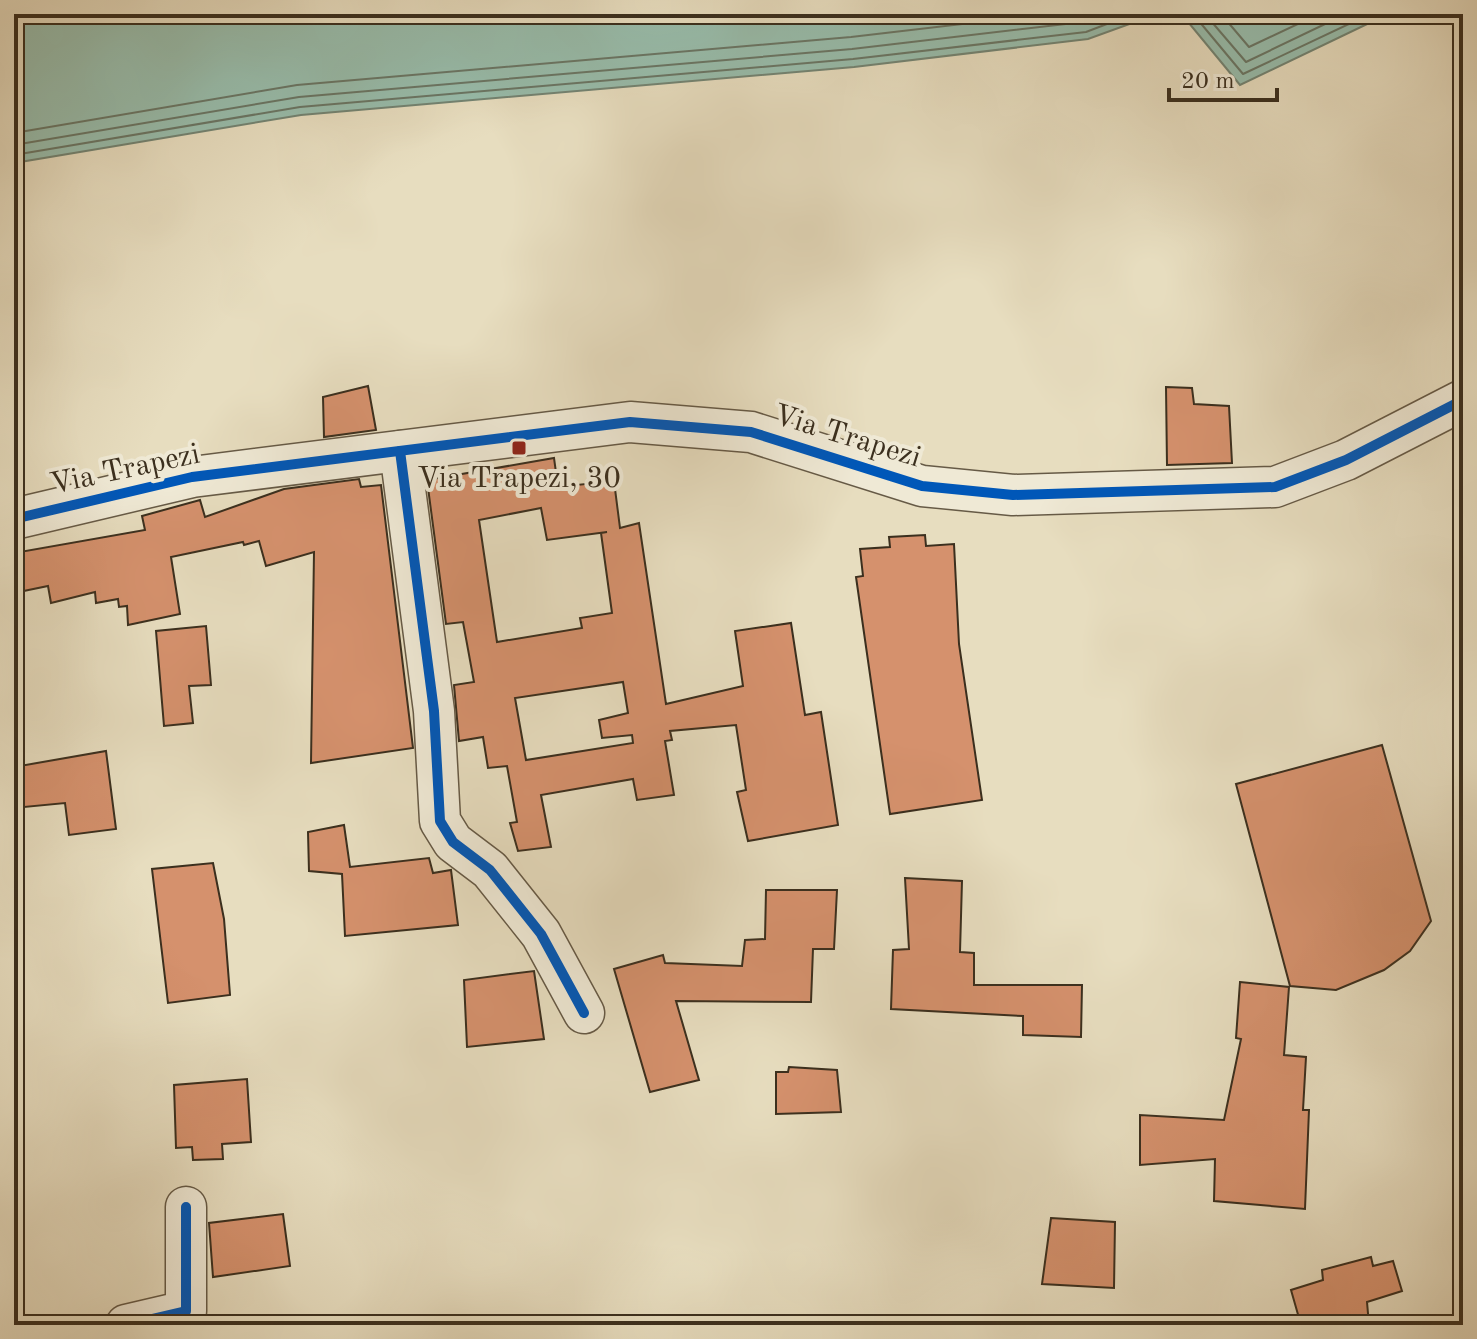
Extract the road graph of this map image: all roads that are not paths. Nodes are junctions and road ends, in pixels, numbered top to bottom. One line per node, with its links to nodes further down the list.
1 (1463, 400): 2 (street, Via Trapezi)
2 (400, 451): 3 (street, Via Trapezi); 4 (street)
3 (14, 519)
4 (584, 1013)
5 (186, 1207): 6 (street)
6 (126, 1325)

